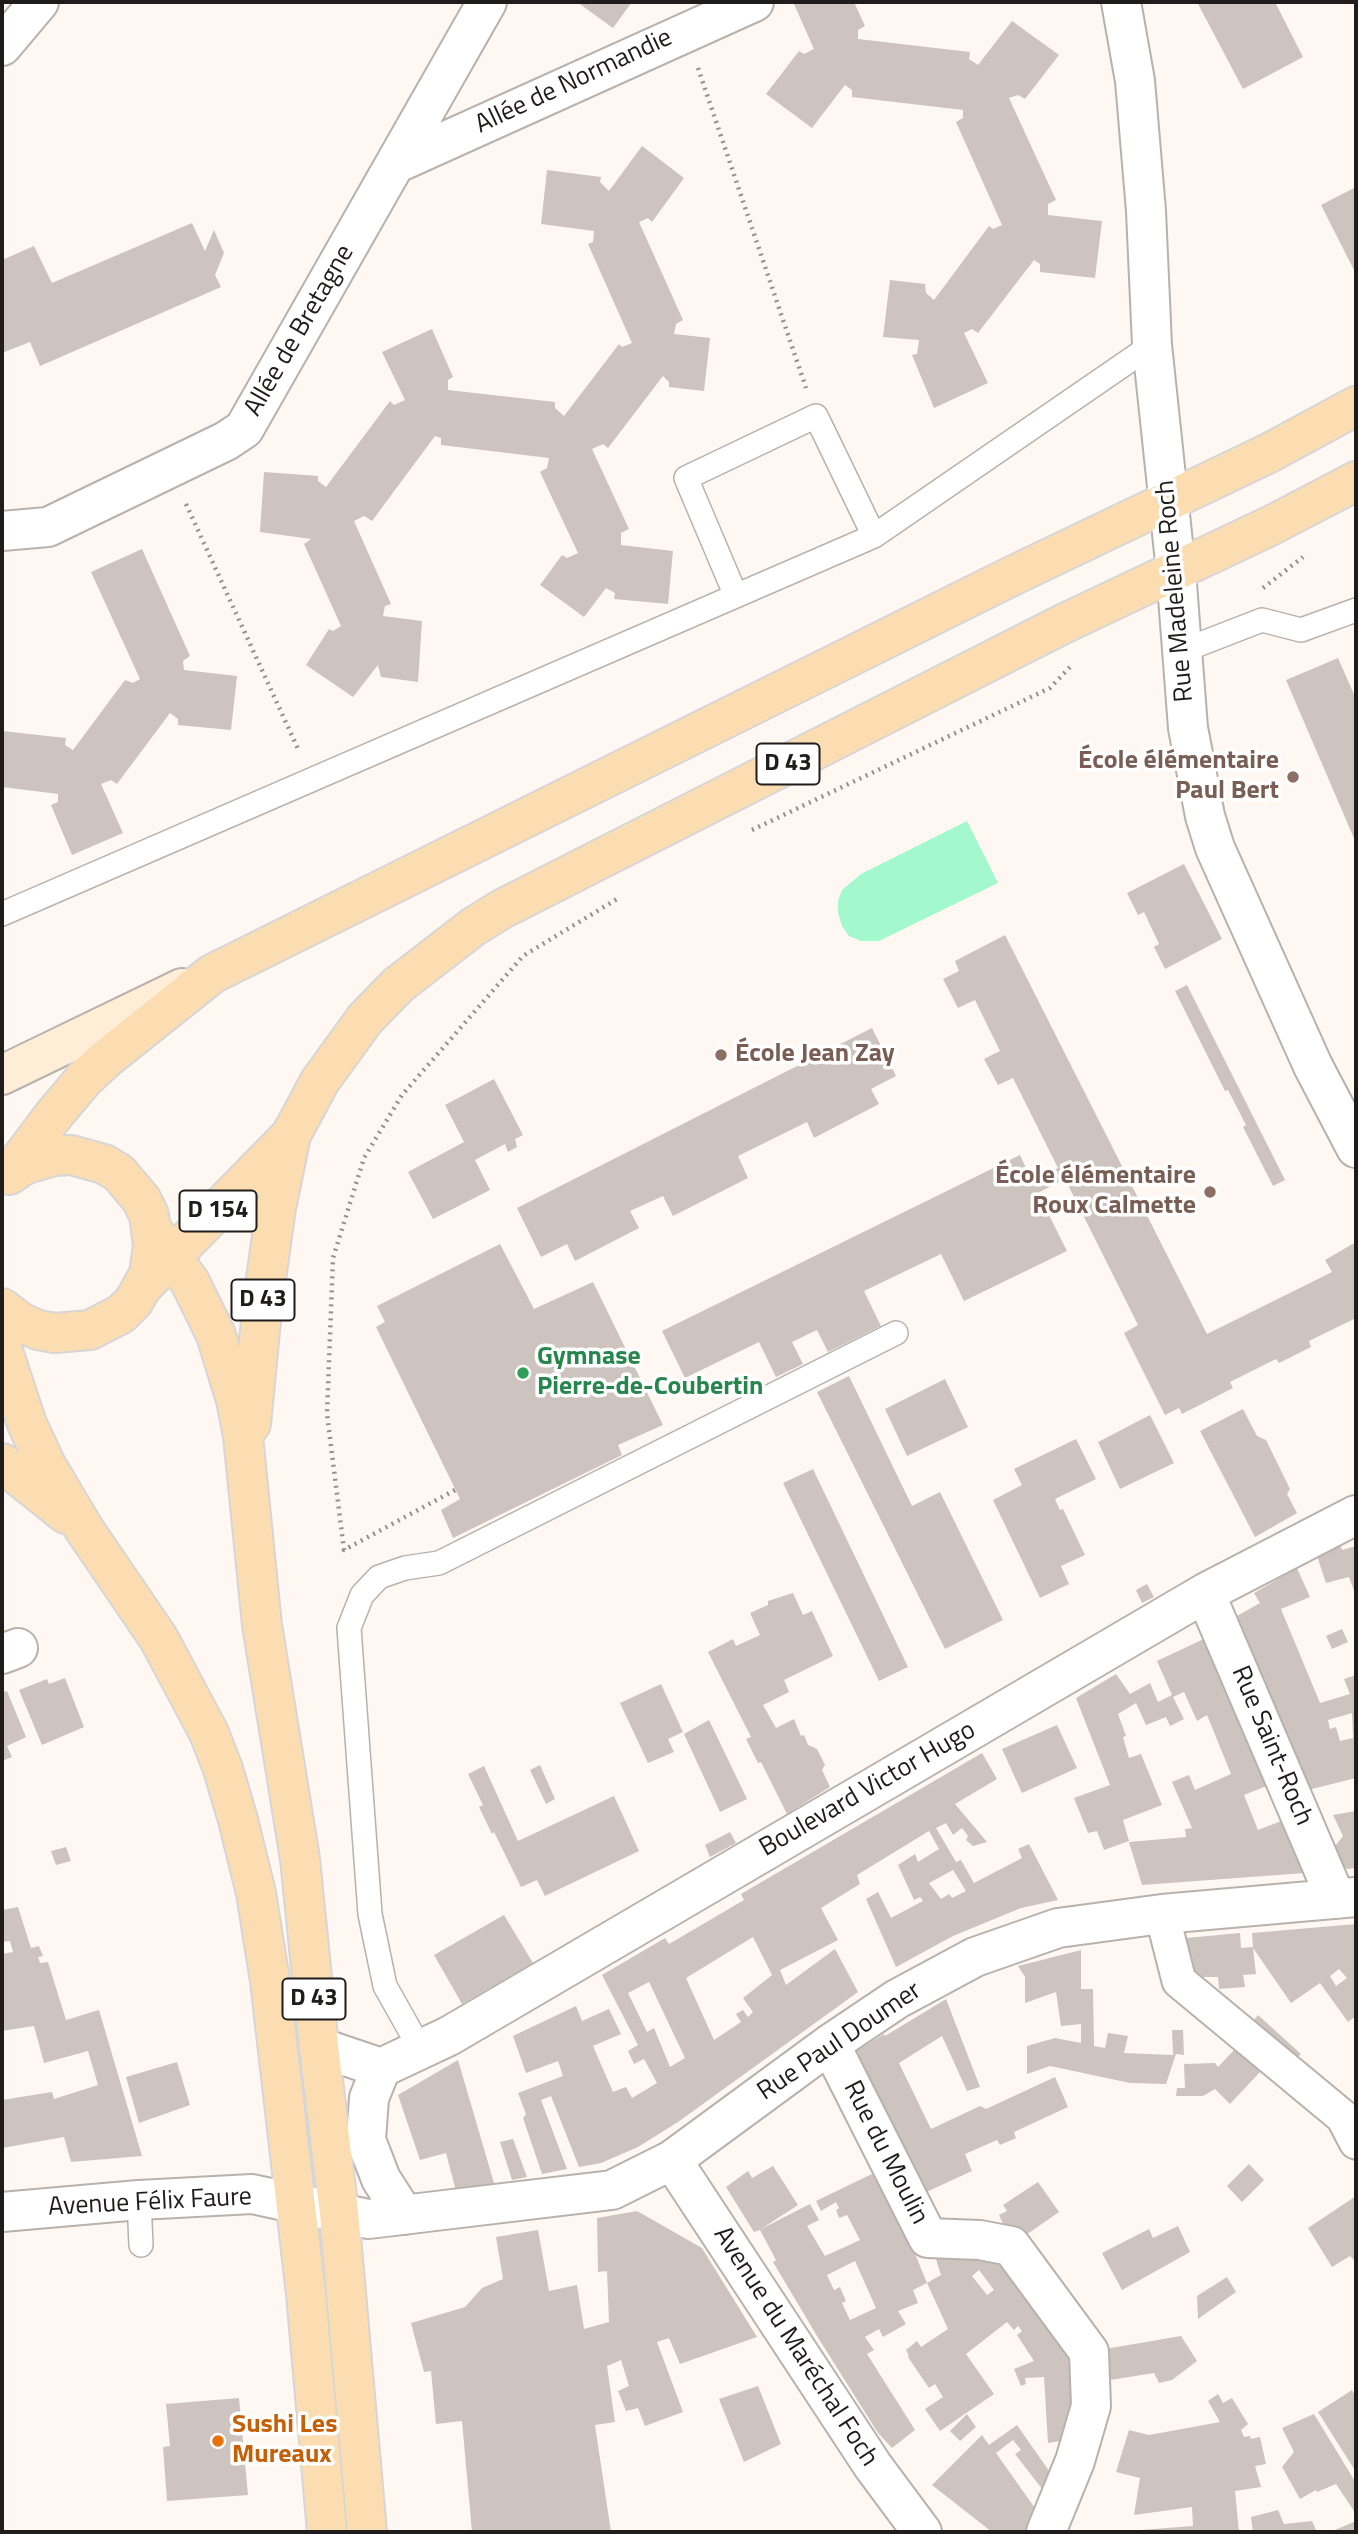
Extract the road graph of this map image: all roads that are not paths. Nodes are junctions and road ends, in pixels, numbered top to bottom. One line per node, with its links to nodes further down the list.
1 (39, 2): 5 (street)
2 (487, 2): 6 (street, Allée de Bretagne)
3 (754, 2): 6 (street, Allée de Normandie)
4 (1121, 2): 7 (street, Rue Madeleine Roch)
5 (2, 46)
6 (395, 164): 11 (street, Allée de Bretagne)
7 (1152, 345): 10 (street, Rue Madeleine Roch); 12 (lane)
8 (1356, 406): 10 (main road, D 43)
9 (1356, 481): 13 (main road, D 43)
10 (1168, 501): 13 (street, Rue Madeleine Roch); 18 (main road, D 43)
11 (2, 531)
12 (874, 536): 14 (lane); 14 (lane)
13 (1176, 571): 16 (street, Rue Madeleine Roch); 20 (main road, D 43)
14 (736, 596): 17 (lane)
15 (1356, 610): 16 (lane)
16 (1182, 651): 21 (street, Rue Madeleine Roch)
17 (2, 914)
18 (212, 974): 19 (main road); 22 (main road, D 43)
19 (2, 1074)
20 (291, 1135): 23 (main road, D 154); 27 (main road, D 43)
21 (1356, 1148)
22 (15, 1165): 23 (main road)
23 (163, 1244): 24 (main road, D 154); 27 (main road, D 154)
24 (7, 1326): 29 (main road, D 43)
25 (895, 1333): 35 (lane)
26 (2, 1463): 29 (main road)
27 (248, 1467): 34 (main road, D 43)
28 (1356, 1515): 30 (street, Boulevard Victor Hugo)
29 (84, 1529): 40 (main road, D 43)
30 (1206, 1593): 31 (street, Rue Saint-Roch); 35 (street, Boulevard Victor Hugo)
31 (1346, 1898): 32 (street, Rue Paul Doumer)
32 (1162, 1914): 33 (street, Rue Paul Doumer); 37 (street)
33 (830, 2044): 38 (street, Rue Paul Doumer); 48 (street, Rue du Moulin)
34 (318, 2047): 36 (street); 42 (main road, D 43)
35 (421, 2050): 36 (street, Boulevard Victor Hugo)
36 (382, 2068): 43 (street)
37 (1356, 2142)
38 (673, 2160): 43 (street, Rue Paul Doumer); 47 (street, Avenue du Maréchal Foch)
39 (139, 2200): 40 (street, Avenue Félix Faure); 41 (street, Avenue Félix Faure); 44 (lane)
40 (295, 2204): 42 (street, Avenue Félix Faure); 45 (main road, D 43)
41 (2, 2213)
42 (339, 2213): 43 (street, Rue Paul Doumer); 46 (main road, D 43)
43 (404, 2215)
44 (141, 2245)
45 (327, 2532)
46 (367, 2532)
47 (922, 2532)
48 (1046, 2532)

